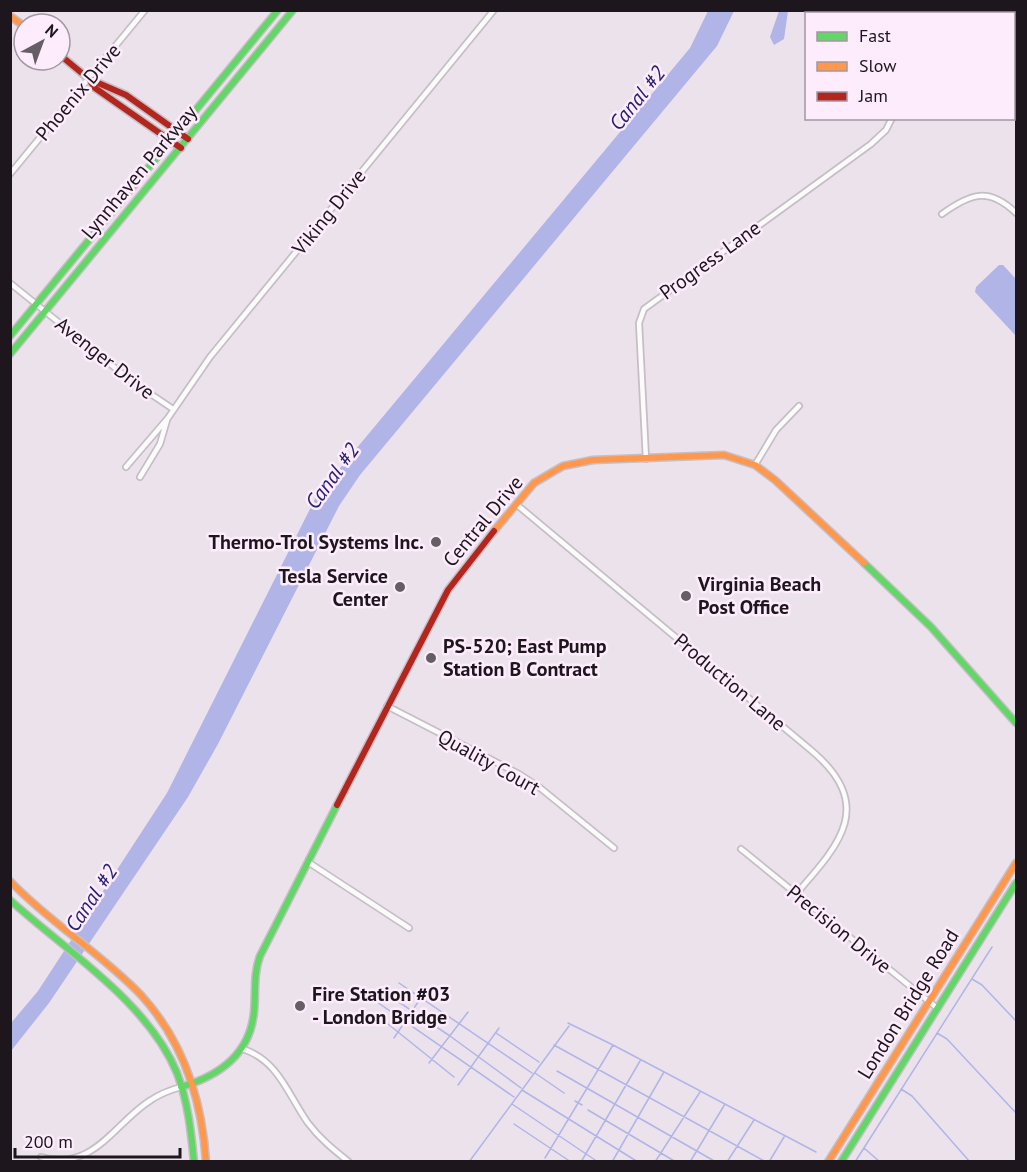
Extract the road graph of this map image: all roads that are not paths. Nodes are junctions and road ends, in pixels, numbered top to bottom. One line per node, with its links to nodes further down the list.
1 (145, 10): 6 (street, Phoenix Drive)
2 (278, 10): 8 (main road, Lynnhaven Parkway)
3 (293, 10): 9 (main road, Lynnhaven Parkway)
4 (494, 10): 21 (street, Viking Drive)
5 (72, 65): 6 (main road)
6 (89, 79): 8 (main road); 10 (main road); 12 (street, Phoenix Drive)
7 (891, 120): 23 (street, Progress Lane)
8 (179, 131): 9 (main road); 10 (main road, Lynnhaven Parkway)
9 (189, 139): 11 (main road, Lynnhaven Parkway)
10 (171, 140): 11 (main road); 16 (main road, Lynnhaven Parkway)
11 (181, 148): 17 (main road, Lynnhaven Parkway)
12 (10, 174)
13 (1017, 213): 14 (street)
14 (942, 214)
15 (10, 283): 16 (street, Avenger Drive)
16 (37, 304): 17 (street, Avenger Drive); 18 (main road, Lynnhaven Parkway)
17 (45, 312): 19 (main road, Lynnhaven Parkway); 21 (street, Avenger Drive)
18 (10, 336)
19 (10, 354)
20 (799, 406): 24 (street)
21 (173, 409): 22 (street, Viking Drive)
22 (168, 418): 25 (street, Viking Drive); 26 (street, Viking Drive)
23 (646, 459): 24 (main road, Central Drive); 27 (main road, Central Drive)
24 (755, 465): 29 (main road, Central Drive)
25 (126, 467)
26 (140, 477)
27 (516, 504): 28 (main road, Central Drive); 36 (street, Production Lane)
28 (387, 706): 30 (street, Quality Court); 32 (main road, Central Drive)
29 (1017, 723)
30 (614, 848)
31 (741, 849): 36 (street, Precision Drive)
32 (308, 862): 38 (street); 41 (main road, Central Drive)
33 (1017, 863): 39 (main road, London Bridge Road)
34 (10, 882): 42 (main road)
35 (1017, 882): 40 (main road, London Bridge Road)
36 (796, 894): 39 (street, Precision Drive)
37 (10, 900): 43 (main road)
38 (409, 928)
39 (929, 1001): 40 (street, Precision Drive); 48 (main road, London Bridge Road)
40 (938, 1008): 49 (main road, London Bridge Road)
41 (243, 1049): 42 (main road, Central Drive); 47 (street)
42 (194, 1084): 43 (main road, Central Drive); 46 (main road)
43 (181, 1087): 44 (street); 45 (main road)
44 (41, 1157)
45 (194, 1161)
46 (206, 1161)
47 (349, 1161)
48 (828, 1161)
49 (841, 1161)

